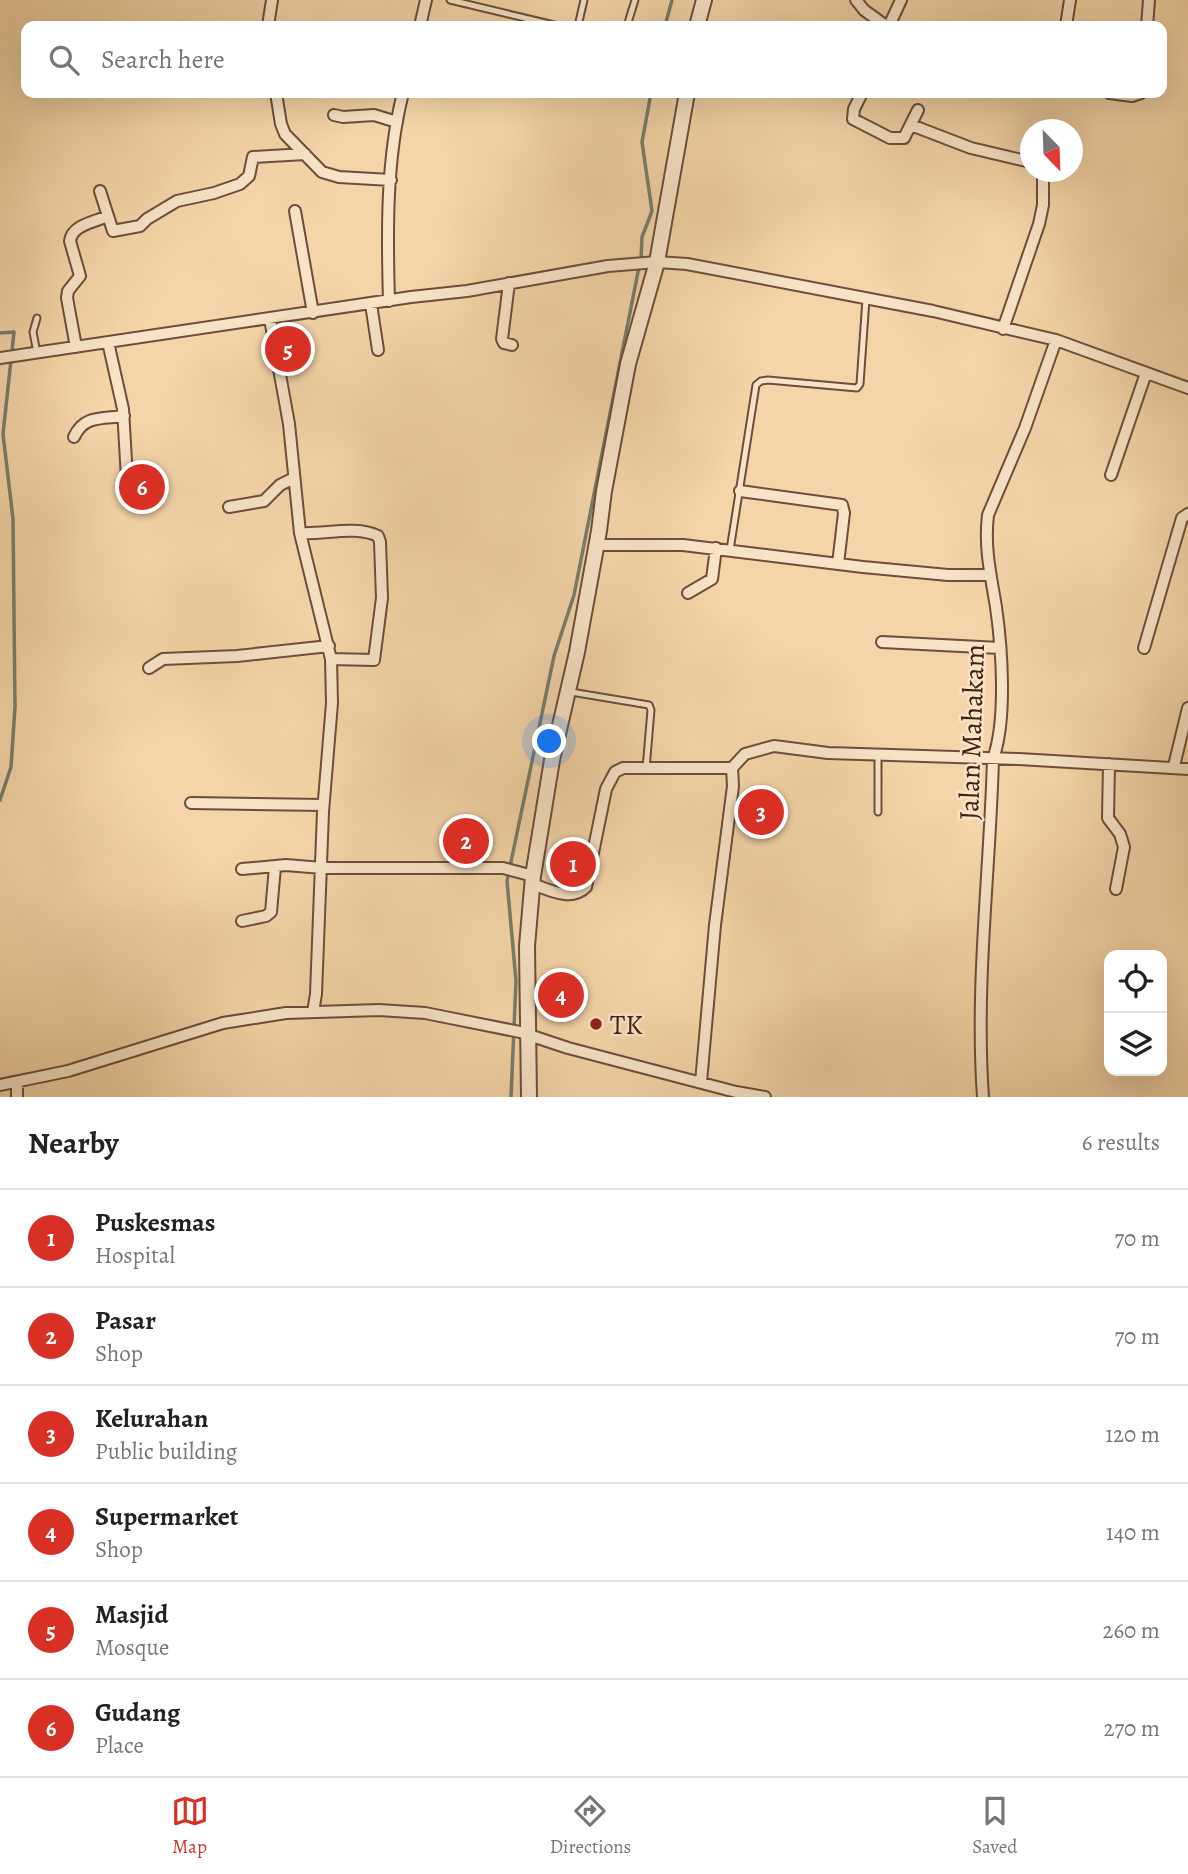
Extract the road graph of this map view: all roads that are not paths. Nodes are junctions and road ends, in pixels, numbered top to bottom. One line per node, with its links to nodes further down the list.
1 (272, 0): 12 (street)
2 (426, 0): 13 (street)
3 (450, 0): 11 (lane)
4 (584, 0): 15 (lane)
5 (635, 0): 16 (lane)
6 (704, 0): 17 (street)
7 (856, 0): 18 (street)
8 (901, 0): 19 (street)
9 (1070, 0): 20 (street)
10 (1149, 0): 21 (street)
11 (481, 4): 14 (lane)
12 (269, 21)
13 (421, 21)
14 (540, 21)
15 (579, 21)
16 (629, 21)
17 (698, 21)
18 (880, 21)
19 (890, 21)
20 (1067, 21)
21 (1147, 21)
22 (277, 98): 30 (street)
23 (402, 98): 28 (street)
24 (686, 98): 37 (street)
25 (860, 98): 29 (street)
26 (918, 110): 29 (street)
27 (334, 115): 28 (street)
28 (397, 122): 32 (street)
29 (911, 125): 31 (street)
30 (305, 154): 32 (street); 36 (street)
31 (1020, 159)
32 (391, 180): 40 (street)
33 (1043, 182): 45 (street)
34 (100, 191): 36 (street)
35 (295, 211): 42 (street)
36 (108, 216): 49 (street)
37 (652, 262): 38 (street); 39 (street); 64 (street)
38 (509, 283): 40 (street); 48 (street)
39 (866, 299): 45 (street); 59 (lane)
40 (389, 301): 41 (street)
41 (371, 304): 42 (street); 50 (street)
42 (313, 313): 44 (street)
43 (37, 318): 51 (lane)
44 (270, 319): 47 (street); 58 (street)
45 (1003, 329): 46 (street)
46 (1056, 340): 53 (street); 68 (street, Jalan Mahakam)
47 (108, 342): 49 (street); 55 (street)
48 (512, 345)
49 (76, 347): 51 (street)
50 (378, 350)
51 (37, 353): 52 (street)
52 (0, 358)
53 (1146, 373): 54 (street); 57 (street)
54 (1188, 388)
55 (124, 416): 56 (street); 60 (street)
56 (74, 437)
57 (1111, 475)
58 (294, 478): 61 (street); 63 (street)
59 (740, 491): 66 (lane); 67 (street)
60 (128, 496)
61 (229, 507)
62 (1188, 514): 73 (street)
63 (300, 533): 71 (street); 74 (street)
64 (596, 545): 65 (street); 76 (street)
65 (716, 548): 66 (street); 69 (street)
66 (730, 550): 67 (street)
67 (838, 564): 68 (street)
68 (989, 575): 72 (street, Jalan Mahakam)
69 (688, 593)
70 (882, 642): 72 (street)
71 (329, 646): 74 (street); 75 (street)
72 (1000, 648): 79 (street, Jalan Mahakam)
73 (1144, 648)
74 (331, 659): 86 (street)
75 (149, 668)
76 (568, 692): 83 (lane); 91 (street)
77 (1188, 708): 81 (street)
78 (878, 755): 79 (street); 82 (street); 87 (lane)
79 (993, 759): 80 (street); 103 (street, Jalan Mahakam)
80 (1109, 764): 81 (street); 92 (street)
81 (1174, 766): 84 (street)
82 (732, 768): 83 (street); 96 (street)
83 (646, 769): 91 (street)
84 (1188, 769)
85 (191, 803): 86 (street)
86 (323, 805): 89 (street)
87 (878, 812)
88 (275, 867): 89 (street); 90 (street); 93 (street)
89 (322, 868): 91 (street); 94 (street)
90 (242, 869)
91 (532, 880): 95 (street)
92 (1116, 889)
93 (242, 921)
94 (313, 1012): 95 (street); 97 (street)
95 (524, 1033): 96 (street); 101 (street)
96 (701, 1082): 99 (street)
97 (18, 1083): 98 (street); 100 (street)
98 (0, 1085)
99 (743, 1095): 102 (street)
100 (17, 1097)
101 (529, 1097)
102 (765, 1097)
103 (983, 1097)

